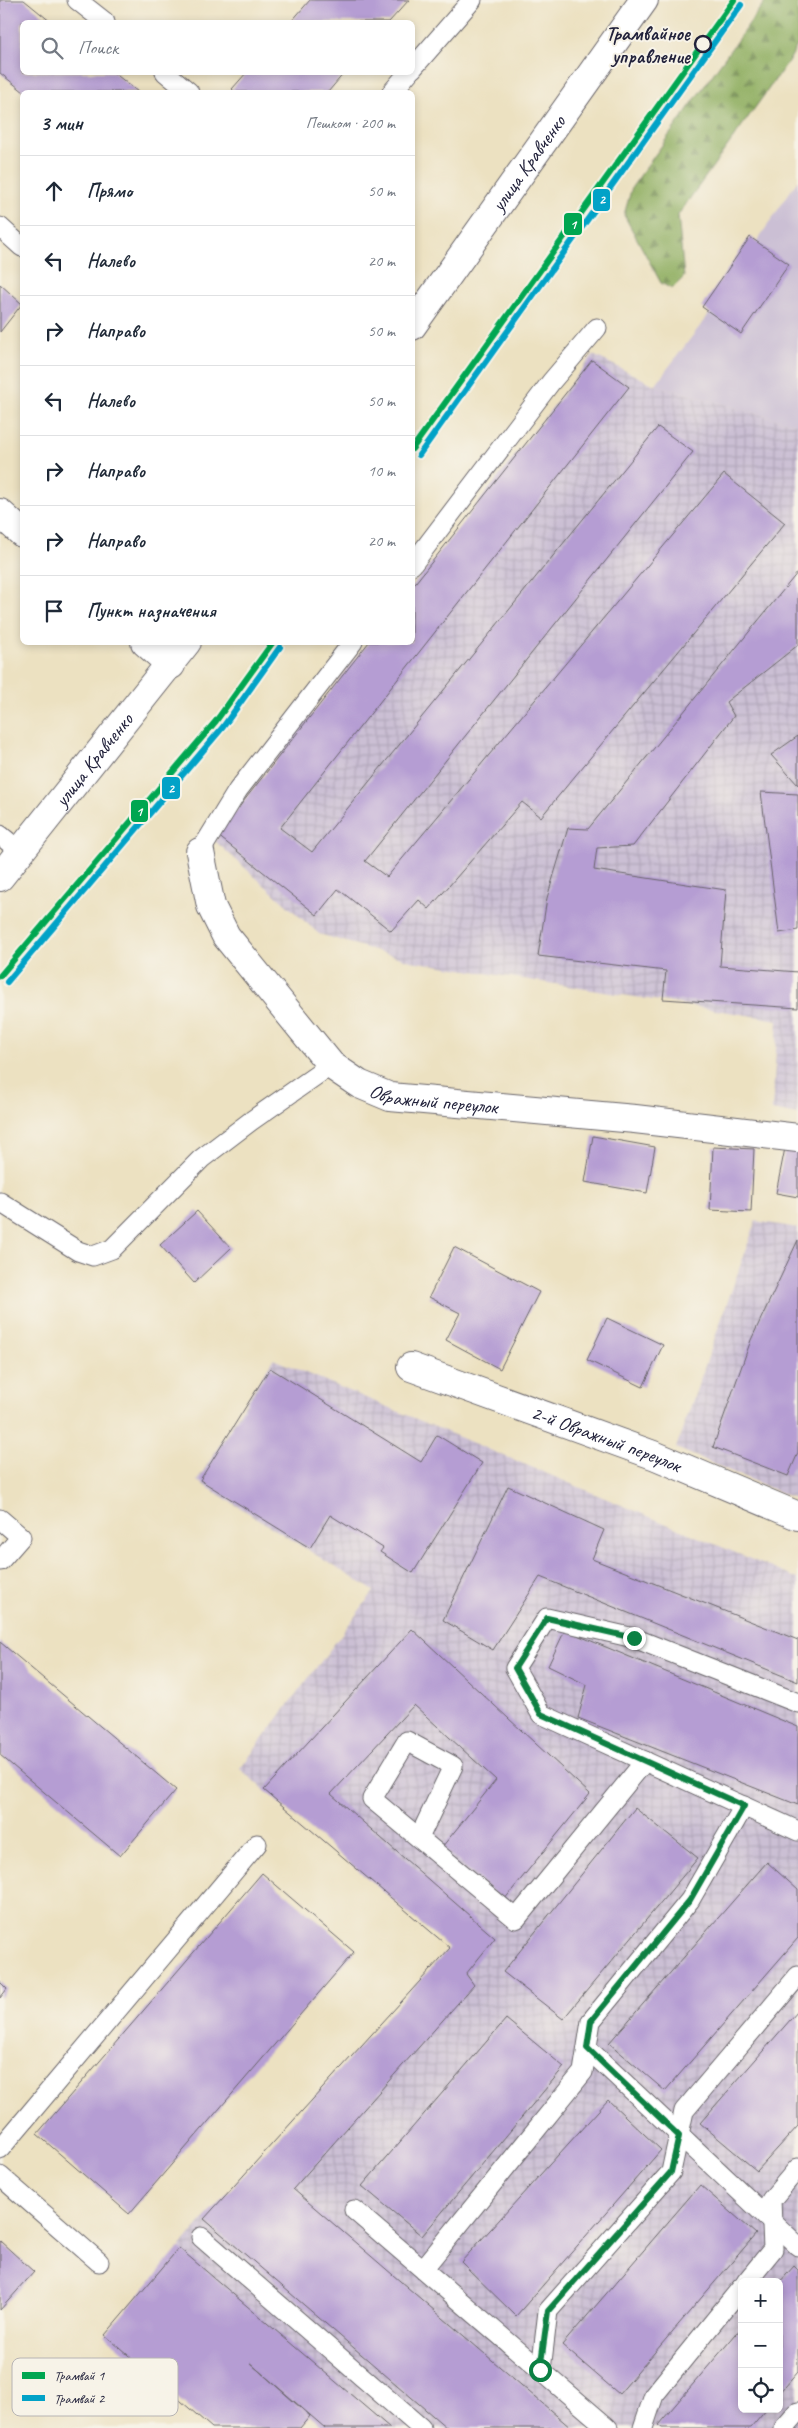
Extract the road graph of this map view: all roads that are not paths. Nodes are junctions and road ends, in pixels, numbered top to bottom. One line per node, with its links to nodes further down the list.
1 (78, 0): 4 (lane)
2 (472, 0): 5 (lane)
3 (644, 0): 12 (street, улица Кравченко)
4 (102, 20)
5 (415, 66)
6 (169, 75): 8 (lane)
7 (406, 75): 9 (lane)
8 (187, 90)
9 (394, 90)
10 (0, 227): 11 (lane)
11 (20, 245)
12 (415, 322)
13 (597, 328): 16 (lane)
14 (0, 513): 15 (street)
15 (20, 531)
16 (415, 561)
17 (148, 645): 20 (street)
18 (185, 645): 20 (street, улица Кравченко)
19 (350, 645): 22 (lane)
20 (171, 665): 23 (street, улица Кравченко)
21 (0, 836): 23 (lane)
22 (200, 852): 25 (street, Овражный переулок)
23 (22, 853): 24 (street, улица Кравченко)
24 (0, 877)
25 (331, 1065): 26 (street, Овражный переулок); 27 (lane)
26 (798, 1138)
27 (0, 1202)
28 (411, 1367): 29 (street, 2-й Овражный переулок)
29 (798, 1516)
30 (0, 1519): 31 (lane)
31 (0, 1561)
32 (798, 1703): 33 (lane)
33 (645, 1761): 34 (lane); 36 (lane)
34 (744, 1806): 35 (lane); 39 (lane)
35 (798, 1831)
36 (419, 1838): 36 (lane)
37 (257, 1844): 41 (lane)
38 (798, 1976): 40 (lane)
39 (587, 2048): 40 (lane); 49 (lane)
40 (679, 2136): 45 (lane); 52 (lane)
41 (0, 2149)
42 (798, 2168): 45 (lane)
43 (0, 2176): 48 (lane)
44 (354, 2210): 49 (lane)
45 (772, 2222): 47 (lane); 50 (lane)
46 (201, 2236): 54 (lane)
47 (798, 2246)
48 (99, 2262)
49 (423, 2268): 52 (lane)
50 (749, 2278)
51 (738, 2292): 56 (lane)
52 (540, 2370): 55 (lane)
53 (798, 2412): 57 (lane)
54 (421, 2428)
55 (608, 2428)
56 (643, 2428)
57 (784, 2428)

